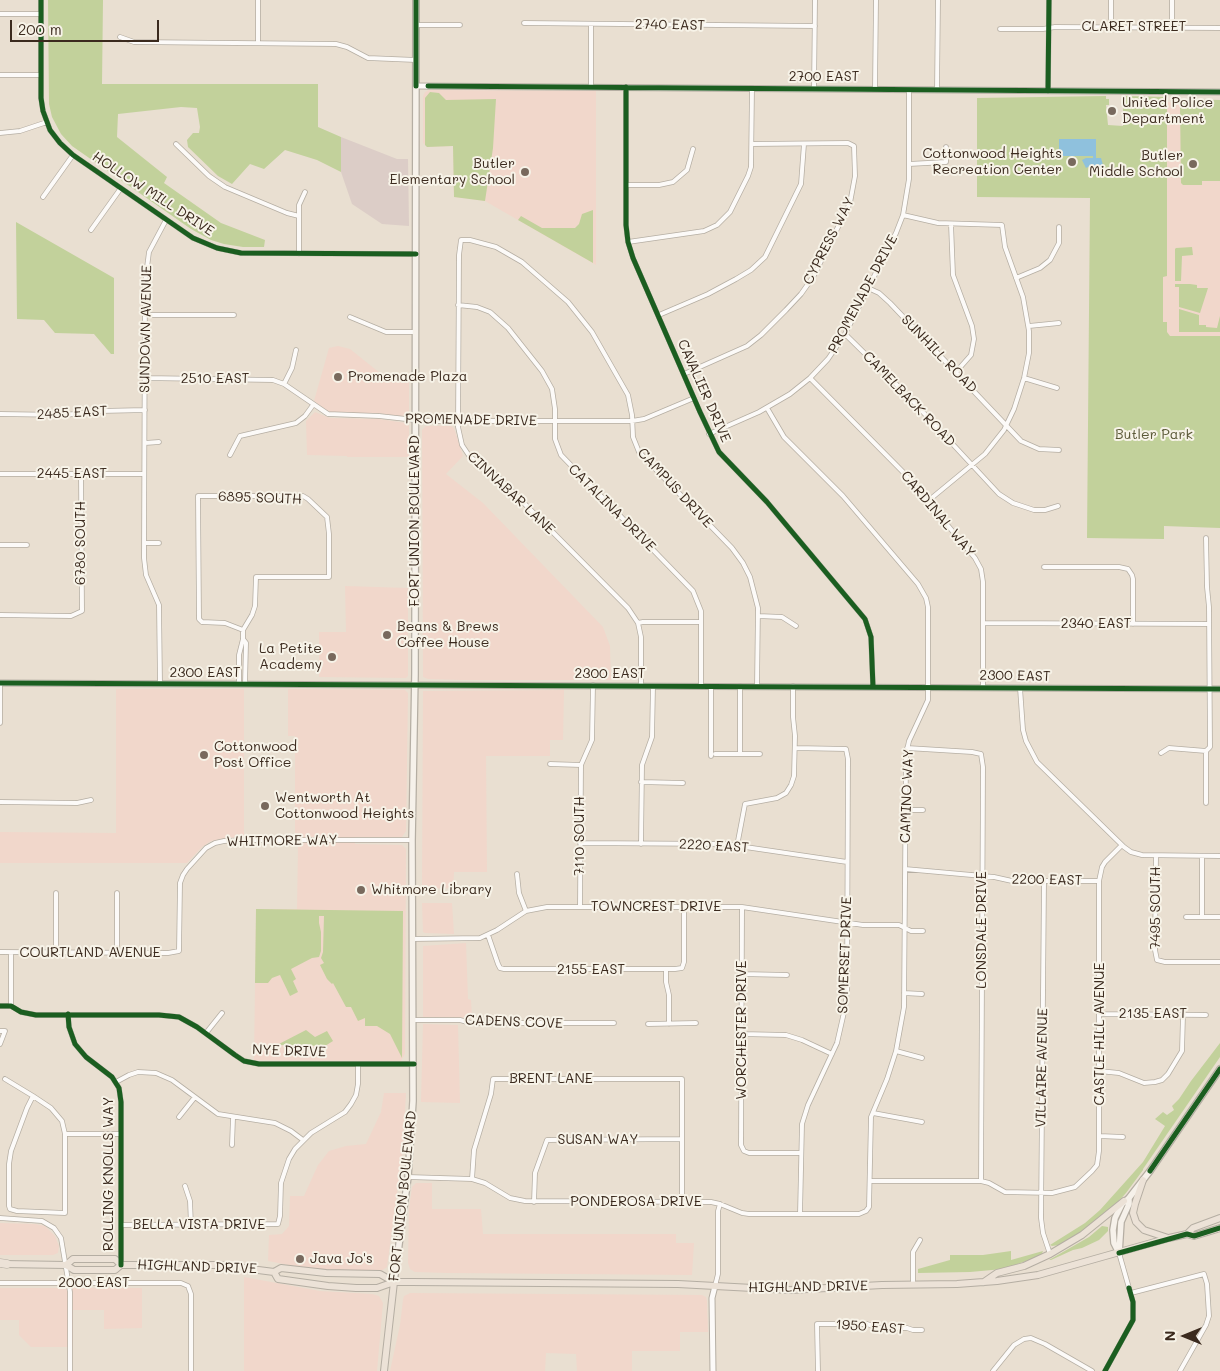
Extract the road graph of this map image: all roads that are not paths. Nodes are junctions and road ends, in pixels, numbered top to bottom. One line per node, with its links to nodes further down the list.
1 (41, 0): 11 (street, HOLLOW MILL DRIVE)
2 (258, 0): 23 (street)
3 (416, 0): 13 (main road, FORT UNION BOULEVARD)
4 (815, 0): 16 (street)
5 (876, 0): 32 (street)
6 (938, 0): 34 (street)
7 (1049, 0): 19 (street)
8 (1111, 0): 17 (street)
9 (1172, 0): 18 (street)
10 (0, 14): 11 (street)
11 (41, 14): 26 (street, HOLLOW MILL DRIVE)
12 (524, 23): 14 (street, 2740 EAST)
13 (416, 24): 15 (street); 24 (main road, FORT UNION BOULEVARD)
14 (591, 24): 16 (street, 2740 EAST); 28 (street)
15 (460, 25)
16 (815, 26): 31 (street)
17 (1111, 27): 18 (street, CLARET STREET); 19 (street, CLARET STREET)
18 (1172, 27): 20 (street, CLARET STREET)
19 (1049, 28): 21 (street, CLARET STREET); 35 (street)
20 (1220, 28)
21 (1000, 29)
22 (120, 37): 23 (street)
23 (258, 43): 24 (street)
24 (416, 60): 27 (main road, FORT UNION BOULEVARD)
25 (0, 75): 26 (street)
26 (41, 75): 37 (street, HOLLOW MILL DRIVE)
27 (416, 86): 28 (street, 2700 EAST); 59 (main road, FORT UNION BOULEVARD)
28 (591, 86): 29 (street, 2700 EAST)
29 (626, 87): 30 (street, 2700 EAST); 46 (street, CAVALIER DRIVE)
30 (752, 88): 31 (street, 2700 EAST); 40 (street)
31 (814, 89): 32 (street, 2700 EAST)
32 (875, 89): 33 (street, 2700 EAST)
33 (909, 90): 34 (street, 2700 EAST); 45 (street, PROMENADE DRIVE)
34 (937, 90): 35 (street, 2700 EAST)
35 (1048, 91): 36 (street, 2700 EAST)
36 (1220, 92)
37 (47, 122): 38 (street); 44 (street, HOLLOW MILL DRIVE)
38 (0, 132)
39 (176, 144): 51 (street)
40 (752, 144): 41 (street, CYPRESS WAY); 57 (street)
41 (804, 144): 65 (street); 73 (street, CYPRESS WAY)
42 (946, 147): 45 (street)
43 (693, 149): 46 (street)
44 (73, 154): 47 (street, HOLLOW MILL DRIVE); 49 (street)
45 (909, 164): 50 (street, PROMENADE DRIVE)
46 (626, 185): 57 (street, CAVALIER DRIVE)
47 (121, 188): 52 (street, HOLLOW MILL DRIVE); 55 (street)
48 (305, 192): 51 (street)
49 (43, 197)
50 (903, 215): 53 (street); 61 (street, PROMENADE DRIVE)
51 (299, 216): 58 (street)
52 (166, 220): 58 (street, HOLLOW MILL DRIVE); 63 (street, SUNDOWN AVENUE)
53 (951, 224): 60 (street); 72 (street)
54 (1059, 228): 60 (street)
55 (91, 230)
56 (461, 240): 62 (street, CINNABAR LANE); 87 (street, CAMPUS DRIVE)
57 (628, 242): 65 (street, CAVALIER DRIVE)
58 (299, 254): 59 (street, HOLLOW MILL DRIVE)
59 (416, 254): 69 (main road, FORT UNION BOULEVARD)
60 (1016, 278): 68 (street)
61 (868, 288): 70 (street, PROMENADE DRIVE); 72 (street, SUNHILL ROAD)
62 (458, 305): 85 (street, CINNABAR LANE); 86 (street, CATALINA DRIVE)
63 (145, 315): 64 (street); 74 (street, SUNDOWN AVENUE)
64 (234, 315)
65 (658, 315): 73 (street, CAVALIER DRIVE)
66 (350, 317): 69 (street)
67 (1059, 323): 68 (street)
68 (1029, 326): 76 (street)
69 (416, 332): 84 (main road, FORT UNION BOULEVARD)
70 (844, 334): 75 (street, PROMENADE DRIVE); 94 (street, CAMELBACK ROAD)
71 (296, 350): 77 (street)
72 (956, 372): 88 (street, SUNHILL ROAD)
73 (684, 374): 79 (street, CAVALIER DRIVE)
74 (145, 378): 77 (street, 2510 EAST); 82 (street, SUNDOWN AVENUE)
75 (810, 378): 81 (street, PROMENADE DRIVE); 98 (street, CARDINAL WAY)
76 (1024, 378): 78 (street); 88 (street)
77 (284, 384): 80 (street, PROMENADE DRIVE)
78 (1057, 388)
79 (694, 398): 87 (street, PROMENADE DRIVE); 89 (street, CAVALIER DRIVE)
80 (313, 405): 84 (street, PROMENADE DRIVE); 93 (street)
81 (766, 408): 89 (street, PROMENADE DRIVE); 130 (street, CAMINO WAY)
82 (145, 410): 83 (street, 2485 EAST); 90 (street, SUNDOWN AVENUE)
83 (0, 414)
84 (415, 420): 85 (street, PROMENADE DRIVE); 120 (main road, FORT UNION BOULEVARD)
85 (458, 421): 86 (street, PROMENADE DRIVE); 109 (street, CINNABAR LANE)
86 (555, 421): 87 (street, PROMENADE DRIVE); 108 (street, CATALINA DRIVE)
87 (632, 421): 107 (street, CAMPUS DRIVE)
88 (1006, 425): 92 (street, SUNHILL ROAD); 94 (street)
89 (710, 434): 129 (street, CAVALIER DRIVE)
90 (144, 442): 91 (street); 97 (street, SUNDOWN AVENUE)
91 (159, 442)
92 (1059, 450)
93 (230, 455)
94 (972, 464): 98 (street); 99 (street, CAMELBACK ROAD)
95 (0, 474): 96 (street, 2445 EAST)
96 (82, 474): 97 (street, 2445 EAST); 106 (street, 6780 SOUTH)
97 (144, 474): 101 (street, SUNDOWN AVENUE)
98 (928, 501): 110 (street, CARDINAL WAY)
99 (1058, 506)
100 (1206, 538): 112 (street)
101 (144, 543): 102 (street); 117 (street, SUNDOWN AVENUE)
102 (159, 543)
103 (0, 545): 104 (street)
104 (27, 545)
105 (1044, 567): 111 (street)
106 (0, 616)
107 (758, 616): 113 (street); 127 (street, CAMPUS DRIVE)
108 (701, 622): 109 (street); 124 (street, CATALINA DRIVE)
109 (638, 623): 122 (street, CINNABAR LANE)
110 (983, 623): 111 (street, 2340 EAST); 131 (street, CARDINAL WAY)
111 (1133, 624): 112 (street, 2340 EAST)
112 (1209, 624): 133 (street)
113 (796, 626)
114 (243, 630): 114 (street, 6895 SOUTH); 115 (street, 6895 SOUTH)
115 (243, 639): 118 (street, 6895 SOUTH); 119 (street, 6895 SOUTH)
116 (0, 684): 117 (street, 2300 EAST); 135 (street)
117 (160, 684): 118 (street, 2300 EAST)
118 (239, 684): 119 (street, 2300 EAST)
119 (245, 684): 120 (street, 2300 EAST)
120 (415, 684): 121 (street, 2300 EAST); 151 (main road, FORT UNION BOULEVARD)
121 (593, 685): 122 (street, 2300 EAST); 143 (street)
122 (641, 686): 123 (street, 2300 EAST)
123 (653, 686): 124 (street, 2300 EAST); 144 (street)
124 (701, 686): 125 (street, 2300 EAST)
125 (711, 686): 126 (street, 2300 EAST); 140 (street)
126 (740, 686): 127 (street, 2300 EAST); 140 (street)
127 (757, 686): 128 (street, 2300 EAST)
128 (793, 686): 129 (street, 2300 EAST); 136 (street)
129 (872, 687): 130 (street, 2300 EAST)
130 (928, 687): 131 (street, 2300 EAST); 137 (street, CAMINO WAY)
131 (983, 687): 132 (street, 2300 EAST)
132 (1020, 688): 133 (street, 2300 EAST); 154 (street)
133 (1210, 689): 134 (street, 2300 EAST); 138 (street)
134 (1220, 689)
135 (0, 723)
136 (794, 748): 155 (street); 159 (street, SOMERSET DRIVE)
137 (907, 748): 149 (street, CAMINO WAY); 162 (street, LONSDALE DRIVE)
138 (1206, 751): 139 (street); 148 (street)
139 (1160, 753)
140 (740, 754): 141 (street)
141 (760, 754)
142 (550, 764): 143 (street)
143 (581, 764): 152 (street, 7110 SOUTH)
144 (641, 782): 145 (street); 153 (street)
145 (683, 783)
146 (91, 800): 147 (street)
147 (0, 802)
148 (1206, 803)
149 (905, 810): 150 (street); 160 (street, CAMINO WAY)
150 (923, 810)
151 (412, 840): 178 (main road, FORT UNION BOULEVARD); 179 (street, WHITMORE WAY)
152 (580, 843): 153 (street, 2220 EAST); 167 (street, 7110 SOUTH)
153 (641, 844): 155 (street, 2220 EAST)
154 (1122, 845): 156 (street); 164 (street, CASTLE HILL AVENUE)
155 (737, 846): 159 (street, 2220 EAST)
156 (1156, 856): 157 (street); 184 (street, 7495 SOUTH)
157 (1202, 856): 158 (street); 172 (street)
158 (1220, 856)
159 (847, 862): 174 (street, SOMERSET DRIVE)
160 (905, 869): 162 (street, 2200 EAST); 175 (street, CAMINO WAY)
161 (517, 874): 170 (street)
162 (982, 877): 163 (street, 2200 EAST); 233 (street, LONSDALE DRIVE)
163 (1044, 881): 164 (street, 2200 EAST); 235 (street, VILLAIRE AVENUE)
164 (1099, 881): 194 (street, CASTLE HILL AVENUE)
165 (56, 893): 182 (street)
166 (117, 893): 183 (street)
167 (580, 907): 168 (street, TOWNCREST DRIVE); 170 (street, TOWNCREST DRIVE)
168 (684, 907): 169 (street, TOWNCREST DRIVE); 185 (street, 2155 EAST)
169 (742, 908): 174 (street, TOWNCREST DRIVE); 186 (street, WORCHESTER DRIVE)
170 (526, 911): 177 (street, TOWNCREST DRIVE)
171 (1186, 917): 172 (street)
172 (1202, 917): 173 (street)
173 (1220, 917)
174 (847, 922): 175 (street, TOWNCREST DRIVE); 207 (street, SOMERSET DRIVE)
175 (905, 928): 176 (street, TOWNCREST DRIVE); 188 (street, CAMINO WAY)
176 (922, 931)
177 (488, 935): 178 (street, TOWNCREST DRIVE); 185 (street, 2155 EAST)
178 (414, 939): 197 (main road, FORT UNION BOULEVARD)
179 (179, 951): 183 (street, COURTLAND AVENUE)
180 (0, 952): 181 (street, COURTLAND AVENUE)
181 (11, 953): 182 (street, COURTLAND AVENUE); 191 (street)
182 (56, 953): 183 (street, COURTLAND AVENUE)
183 (117, 953)
184 (1220, 962)
185 (666, 970): 200 (street)
186 (742, 974): 187 (street); 204 (street, WORCHESTER DRIVE)
187 (787, 975)
188 (904, 993): 189 (street); 206 (street, CAMINO WAY)
189 (922, 994)
190 (0, 1006): 191 (street, NYE DRIVE)
191 (11, 1006): 193 (street, NYE DRIVE)
192 (222, 1013): 203 (street)
193 (68, 1014): 203 (street, NYE DRIVE); 214 (street, ROLLING KNOLLS WAY)
194 (1100, 1014): 195 (street, 2135 EAST); 212 (street, CASTLE HILL AVENUE)
195 (1183, 1015): 196 (street, 2135 EAST); 212 (street)
196 (1206, 1015)
197 (414, 1020): 198 (street, CADENS COVE); 210 (main road, FORT UNION BOULEVARD)
198 (614, 1023)
199 (648, 1024): 200 (street)
200 (669, 1024): 201 (street)
201 (696, 1024)
202 (0, 1031): 205 (street)
203 (206, 1033): 209 (street, NYE DRIVE)
204 (742, 1034): 207 (street); 228 (street, WORCHESTER DRIVE)
205 (0, 1044)
206 (896, 1051): 208 (street); 217 (street, CAMINO WAY)
207 (832, 1054): 228 (street, SOMERSET DRIVE)
208 (922, 1058)
209 (358, 1064): 210 (street, NYE DRIVE); 225 (street)
210 (414, 1064): 229 (main road, FORT UNION BOULEVARD)
211 (1220, 1069): 231 (main road)
212 (1099, 1071): 223 (street, CASTLE HILL AVENUE)
213 (5, 1079): 215 (street)
214 (116, 1082): 216 (street); 222 (street, ROLLING KNOLLS WAY)
215 (33, 1096): 221 (street); 221 (street)
216 (195, 1097): 218 (street); 219 (street)
217 (873, 1112): 220 (street); 232 (street, CAMINO WAY)
218 (179, 1117)
219 (233, 1118): 225 (street); 227 (street)
220 (922, 1122)
221 (66, 1134): 222 (street)
222 (120, 1134): 244 (street, ROLLING KNOLLS WAY)
223 (1099, 1136): 224 (street); 235 (street, CASTLE HILL AVENUE)
224 (1123, 1137)
225 (303, 1140): 245 (street, BELLA VISTA DRIVE)
226 (682, 1140): 230 (street, BRENT LANE); 237 (street, SUSAN WAY); 238 (street)
227 (232, 1145)
228 (801, 1153): 241 (street, SOMERSET DRIVE)
229 (408, 1177): 230 (street, PONDEROSA DRIVE); 256 (main road, FORT UNION BOULEVARD)
230 (472, 1179): 237 (street, PONDEROSA DRIVE)
231 (1143, 1180): 236 (main road); 248 (main road)
232 (870, 1181): 233 (street); 240 (street, CAMINO WAY)
233 (981, 1181): 235 (street, CASTLE HILL AVENUE)
234 (185, 1186): 245 (street)
235 (1041, 1193): 251 (street, VILLAIRE AVENUE)
236 (1126, 1200): 250 (main road); 251 (main road)
237 (534, 1202): 238 (street, PONDEROSA DRIVE)
238 (682, 1202): 239 (street, PONDEROSA DRIVE)
239 (720, 1204): 241 (street, PONDEROSA DRIVE); 261 (street)
240 (866, 1211): 241 (street, PONDEROSA DRIVE)
241 (800, 1214)
242 (0, 1218): 254 (street)
243 (1220, 1218): 247 (main road, HIGHLAND DRIVE)
244 (121, 1225): 245 (street, BELLA VISTA DRIVE); 253 (street, ROLLING KNOLLS WAY)
245 (191, 1225)
246 (1220, 1228): 247 (main road, HIGHLAND DRIVE)
247 (1187, 1234): 248 (main road, HIGHLAND DRIVE)
248 (1169, 1238): 250 (main road, HIGHLAND DRIVE)
249 (920, 1240): 260 (street)
250 (1120, 1253): 259 (main road, HIGHLAND DRIVE); 262 (street)
251 (1050, 1254): 259 (main road)
252 (2, 1264): 254 (main road, HIGHLAND DRIVE)
253 (121, 1264): 254 (main road, HIGHLAND DRIVE); 254 (main road, HIGHLAND DRIVE); 255 (main road, HIGHLAND DRIVE)
254 (66, 1265): 258 (street)
255 (274, 1272): 256 (main road, HIGHLAND DRIVE); 256 (main road, HIGHLAND DRIVE)
256 (394, 1282): 261 (main road, HIGHLAND DRIVE); 266 (main road, FORT UNION BOULEVARD)
257 (0, 1283): 258 (street, 2000 EAST)
258 (68, 1283): 264 (street); 265 (street, 2000 EAST)
259 (983, 1283): 260 (main road, HIGHLAND DRIVE)
260 (913, 1284): 261 (main road, HIGHLAND DRIVE)
261 (715, 1286): 267 (street)
262 (1131, 1293): 271 (street); 272 (street)
263 (922, 1330): 268 (street, 1950 EAST)
264 (70, 1371)
265 (191, 1371)
266 (384, 1371)
267 (713, 1371)
268 (818, 1371)
269 (992, 1371): 270 (street)
270 (1092, 1371)
271 (1105, 1371)
272 (1180, 1371)

